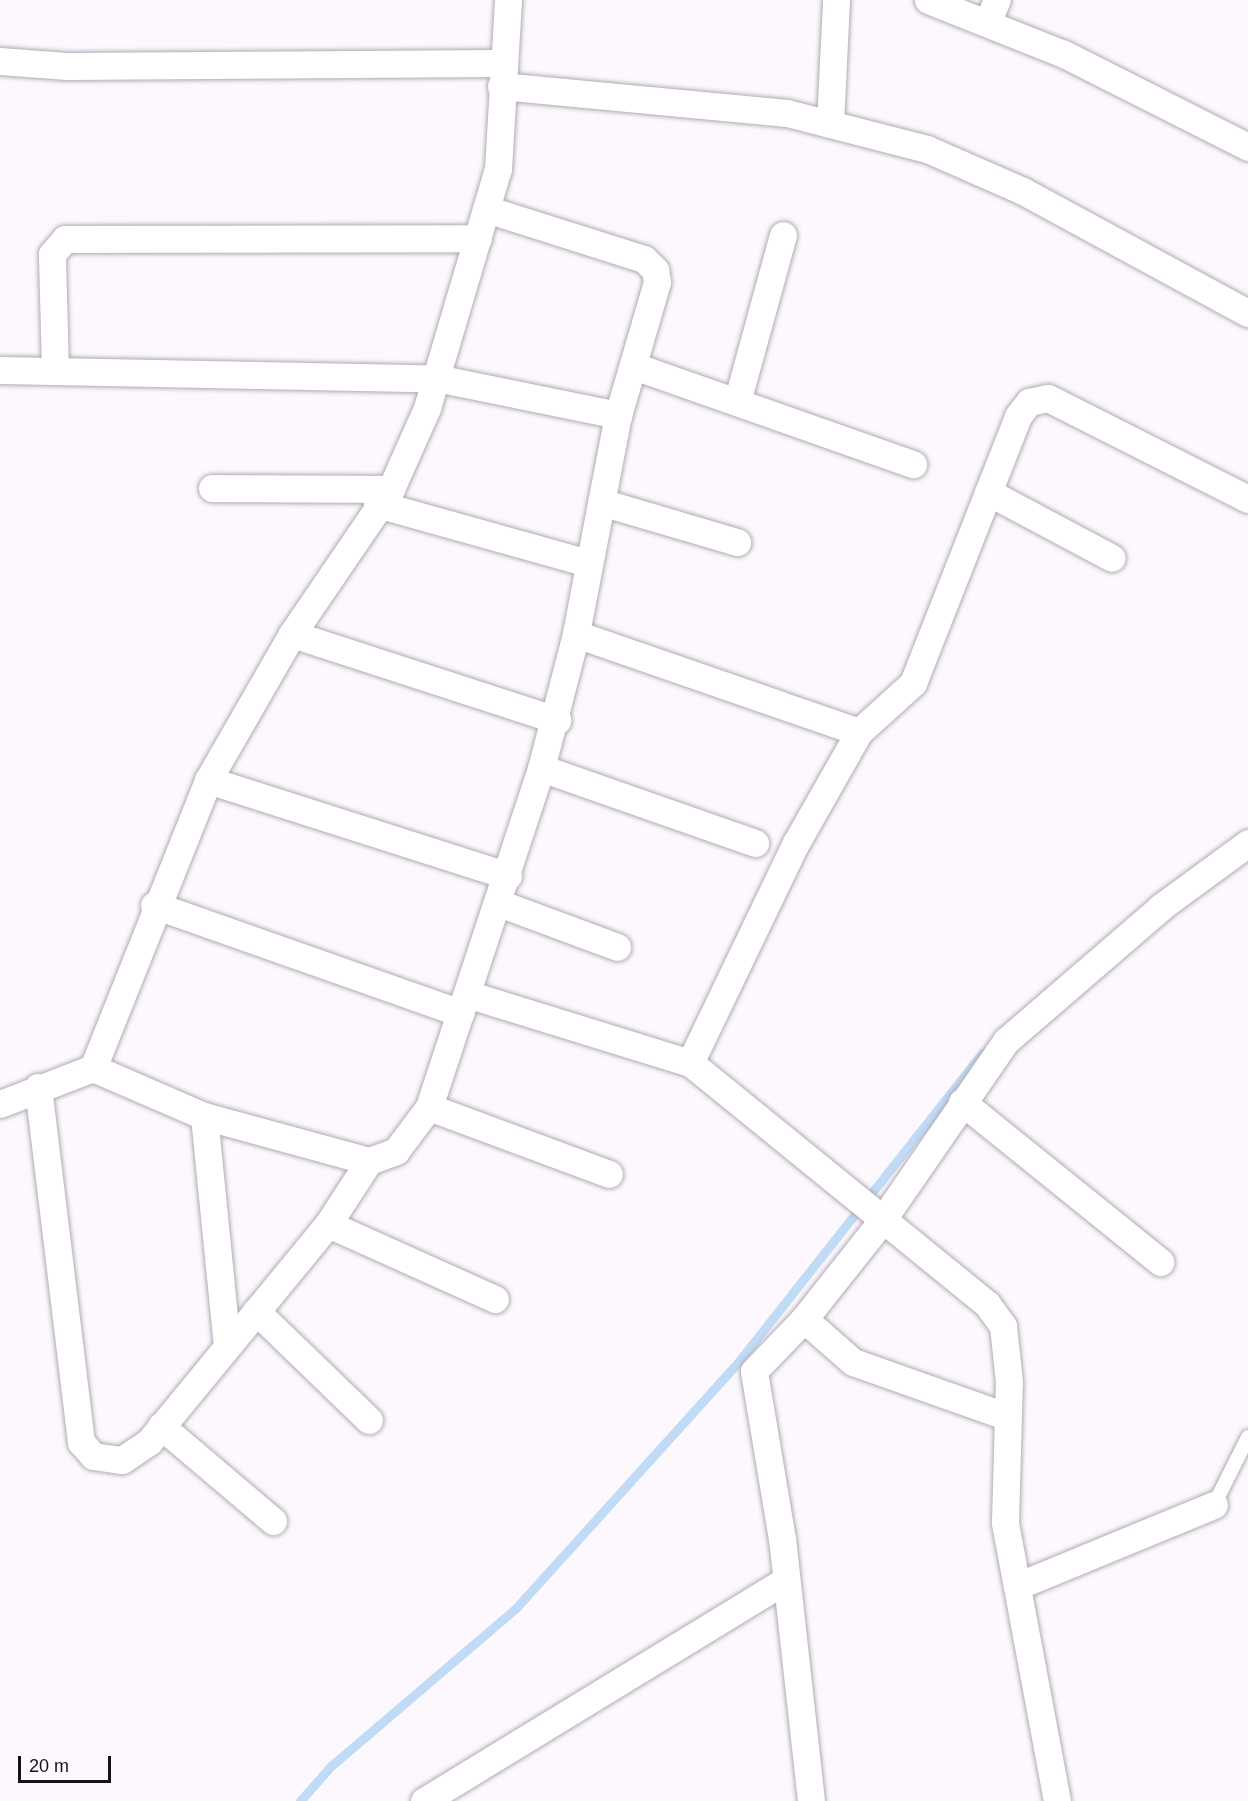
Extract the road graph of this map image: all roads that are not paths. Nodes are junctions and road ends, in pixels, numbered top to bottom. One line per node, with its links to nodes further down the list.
1 (508, 0): 6 (street)
2 (836, 0): 7 (street)
3 (928, 0): 4 (street)
4 (992, 11): 8 (street)
5 (0, 61): 6 (street)
6 (502, 75): 7 (street); 9 (street)
7 (830, 124): 12 (street)
8 (1248, 147)
9 (486, 209): 11 (street); 13 (street)
10 (783, 235): 17 (street)
11 (478, 238): 15 (street); 16 (street)
12 (1248, 313)
13 (634, 366): 17 (street); 18 (street)
14 (0, 370): 15 (street)
15 (55, 371): 16 (street)
16 (436, 378): 18 (street); 22 (street)
17 (737, 402): 19 (street)
18 (618, 415): 24 (street)
19 (913, 464)
20 (212, 488): 22 (street)
21 (988, 492): 23 (street); 26 (street); 31 (street)
22 (384, 496): 27 (street); 28 (street)
23 (1248, 499)
24 (601, 502): 25 (street); 27 (street)
25 (736, 542)
26 (1112, 558)
27 (589, 563): 29 (street)
28 (292, 634): 30 (street); 33 (street)
29 (576, 634): 30 (street); 31 (street)
30 (557, 720): 32 (street)
31 (859, 732): 41 (street)
32 (541, 768): 34 (street); 36 (street)
33 (208, 780): 36 (street); 38 (street)
34 (755, 843)
35 (1248, 843): 44 (street)
36 (508, 876): 37 (street)
37 (499, 903): 39 (street); 40 (street)
38 (154, 905): 40 (street); 42 (street)
39 (617, 947)
40 (464, 1003): 41 (street); 46 (street)
41 (690, 1063): 50 (street)
42 (93, 1068): 43 (street); 47 (street)
43 (38, 1087): 45 (street); 59 (street)
44 (962, 1102): 50 (street); 52 (street)
45 (0, 1104)
46 (429, 1107): 48 (street); 49 (street)
47 (204, 1116): 48 (street); 56 (street)
48 (369, 1161): 51 (street)
49 (609, 1173)
50 (877, 1219): 55 (street); 57 (street)
51 (328, 1224): 53 (street); 54 (street)
52 (1160, 1262)
53 (495, 1299)
54 (256, 1311): 56 (street); 58 (street)
55 (804, 1319): 57 (street); 63 (street)
56 (227, 1346): 59 (street)
57 (1008, 1417): 64 (street)
58 (369, 1420)
59 (161, 1426): 62 (street)
60 (1248, 1437): 61 (lane)
61 (1214, 1505): 64 (street)
62 (273, 1521)
63 (786, 1580): 65 (street); 66 (street)
64 (1017, 1586): 67 (street)
65 (424, 1801)
66 (811, 1801)
67 (1057, 1801)

